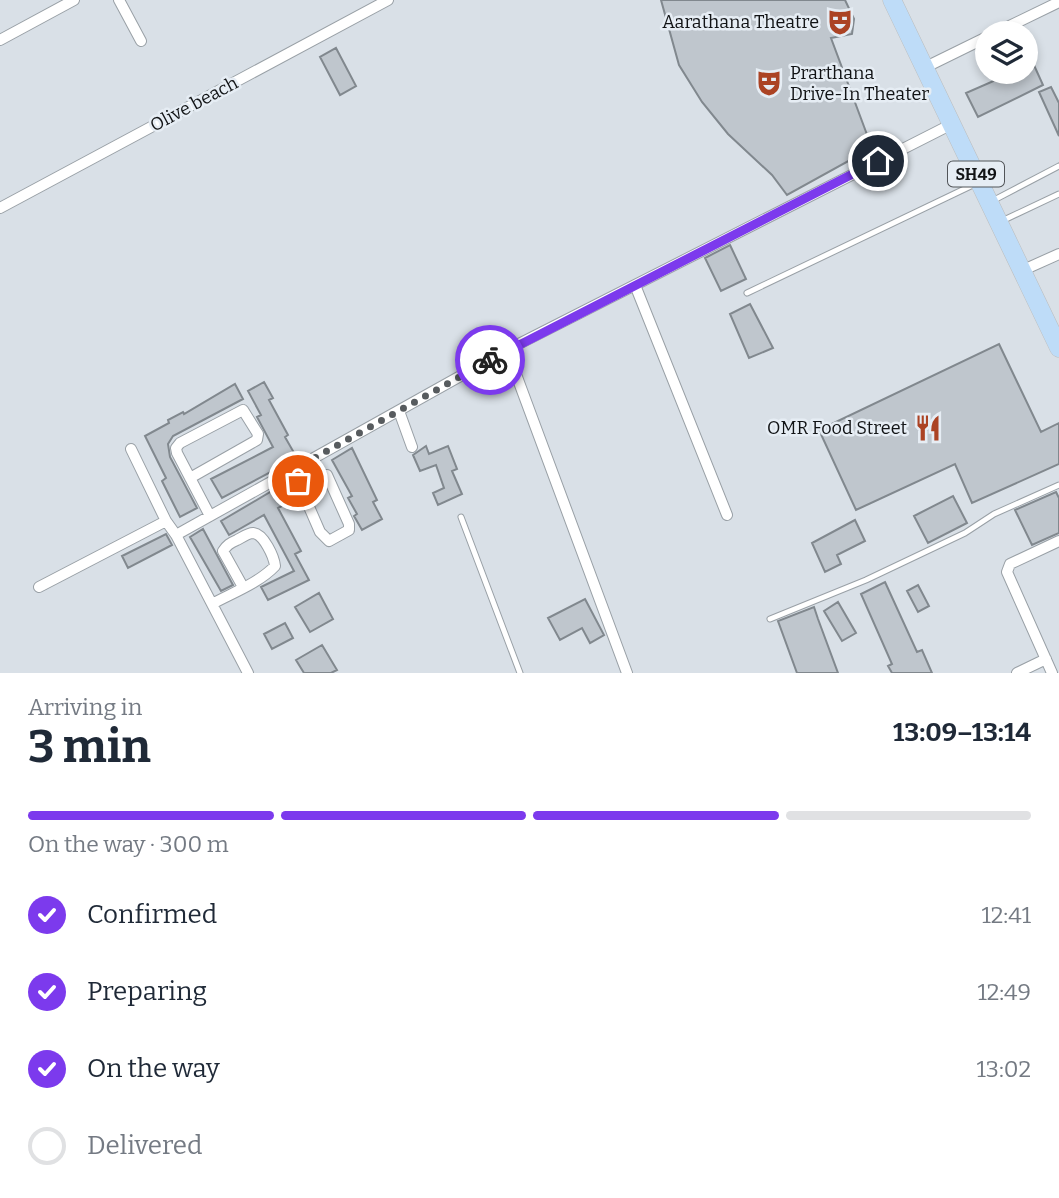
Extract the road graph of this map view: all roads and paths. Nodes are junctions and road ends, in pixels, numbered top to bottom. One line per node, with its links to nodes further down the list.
1 (74, 0): 8 (street)
2 (119, 0): 9 (street)
3 (388, 0): 17 (street, Olive beach)
4 (892, 0): 12 (main road, SH49)
5 (901, 0): 11 (main road, SH49)
6 (1059, 2): 7 (street)
7 (1020, 21)
8 (0, 40)
9 (141, 41)
10 (975, 43): 11 (street)
11 (932, 64): 16 (main road, SH49)
12 (951, 124): 14 (main road, SH49); 21 (street)
13 (1059, 166): 16 (lane)
14 (980, 181): 22 (lane); 24 (main road, SH49)
15 (1059, 194): 18 (lane)
16 (996, 199): 18 (main road, SH49)
17 (0, 208)
18 (1006, 219): 20 (main road, SH49)
19 (1059, 254): 20 (street)
20 (1030, 267): 23 (main road, SH49)
21 (635, 285): 25 (street); 33 (street)
22 (747, 293)
23 (1057, 319)
24 (1059, 348)
25 (507, 350): 26 (street); 46 (street)
26 (399, 411): 27 (street); 29 (street)
27 (412, 447)
28 (131, 449): 36 (street)
29 (293, 470): 31 (street); 34 (street)
30 (190, 478): 30 (street); 34 (street)
31 (299, 485): 31 (street)
32 (1059, 485): 42 (lane)
33 (727, 515)
34 (210, 516): 37 (street)
35 (461, 517): 45 (lane)
36 (166, 521): 37 (street); 39 (street)
37 (176, 535): 41 (street)
38 (1059, 541): 43 (street)
39 (39, 587)
40 (243, 587): 40 (street); 41 (street)
41 (212, 604): 44 (street)
42 (770, 619)
43 (1046, 659): 47 (street); 48 (street)
44 (248, 673)
45 (520, 673)
46 (627, 673)
47 (1017, 673)
48 (1052, 673)

